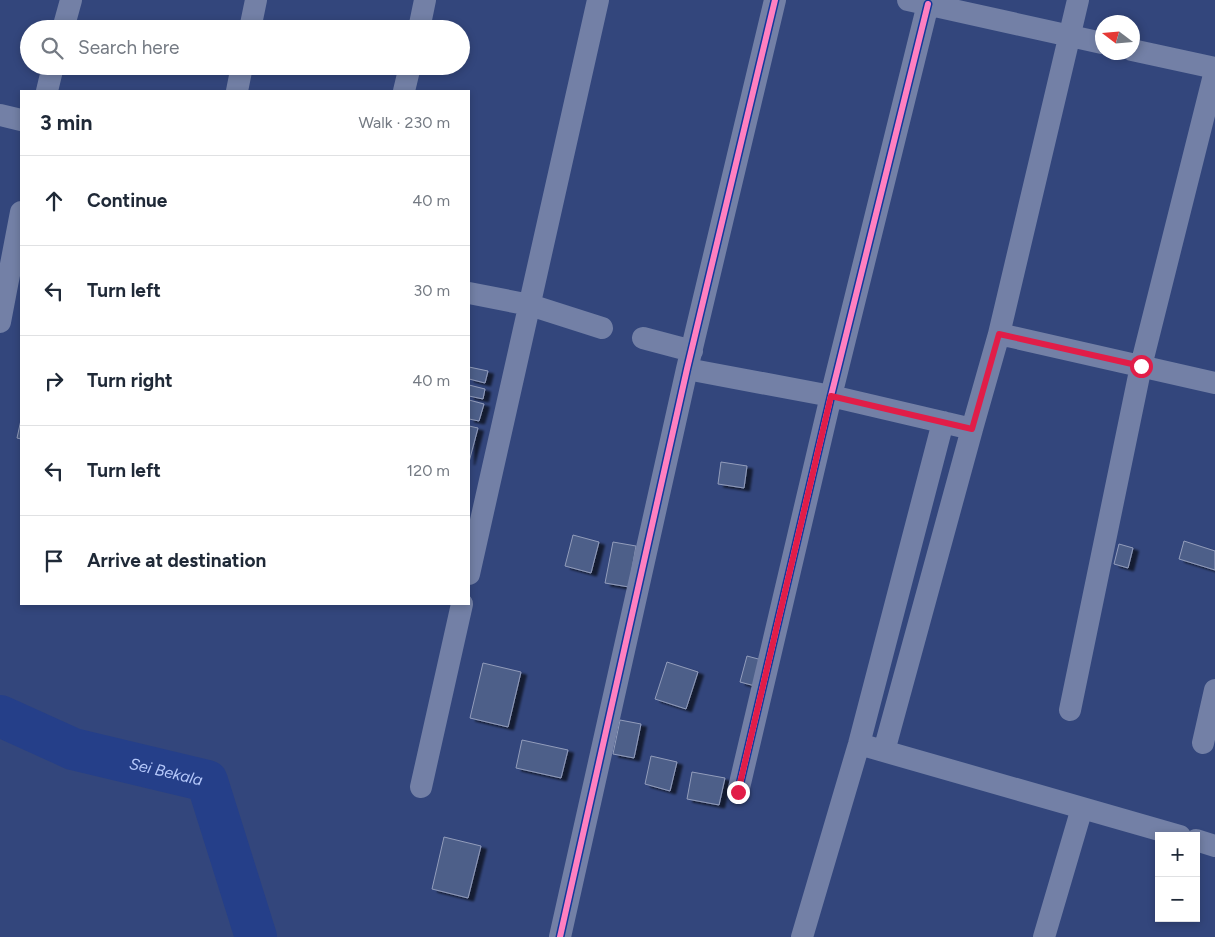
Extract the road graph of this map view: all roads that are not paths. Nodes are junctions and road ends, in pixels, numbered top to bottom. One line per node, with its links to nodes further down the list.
1 (71, 0): 8 (street)
2 (256, 0): 9 (street)
3 (426, 0): 10 (street)
4 (598, 0): 25 (street)
5 (775, 0): 30 (street)
6 (1078, 0): 11 (street)
7 (918, 2): 11 (street); 33 (street)
8 (65, 20)
9 (252, 20)
10 (421, 20)
11 (1070, 36): 12 (street); 28 (street)
12 (1095, 41)
13 (1140, 52): 14 (street)
14 (1215, 69): 31 (street)
15 (51, 75): 18 (street)
16 (240, 75): 19 (street)
17 (408, 75): 20 (street)
18 (47, 90)
19 (237, 90)
20 (404, 90)
21 (0, 115): 22 (street)
22 (20, 120)
23 (20, 217): 26 (street)
24 (470, 293): 25 (street)
25 (530, 305): 27 (street); 38 (street)
26 (0, 322)
27 (602, 328)
28 (999, 334): 31 (street); 35 (street)
29 (643, 338): 30 (street)
30 (690, 360): 33 (street); 51 (street)
31 (1141, 366): 32 (street); 41 (street)
32 (1215, 384)
33 (831, 396): 34 (street); 46 (street)
34 (943, 422): 35 (street); 36 (street)
35 (972, 429): 37 (street)
36 (925, 492): 37 (street); 43 (street)
37 (952, 499): 44 (street)
38 (470, 570)
39 (462, 605): 45 (street)
40 (1215, 690): 42 (street)
41 (1070, 710)
42 (1203, 743)
43 (859, 744): 44 (street); 52 (street)
44 (884, 751): 47 (street)
45 (421, 787)
46 (738, 792)
47 (1082, 808): 48 (street); 53 (street)
48 (1166, 832)
49 (1200, 841): 50 (street)
50 (1215, 846)
51 (560, 937)
52 (802, 937)
53 (1044, 937)

